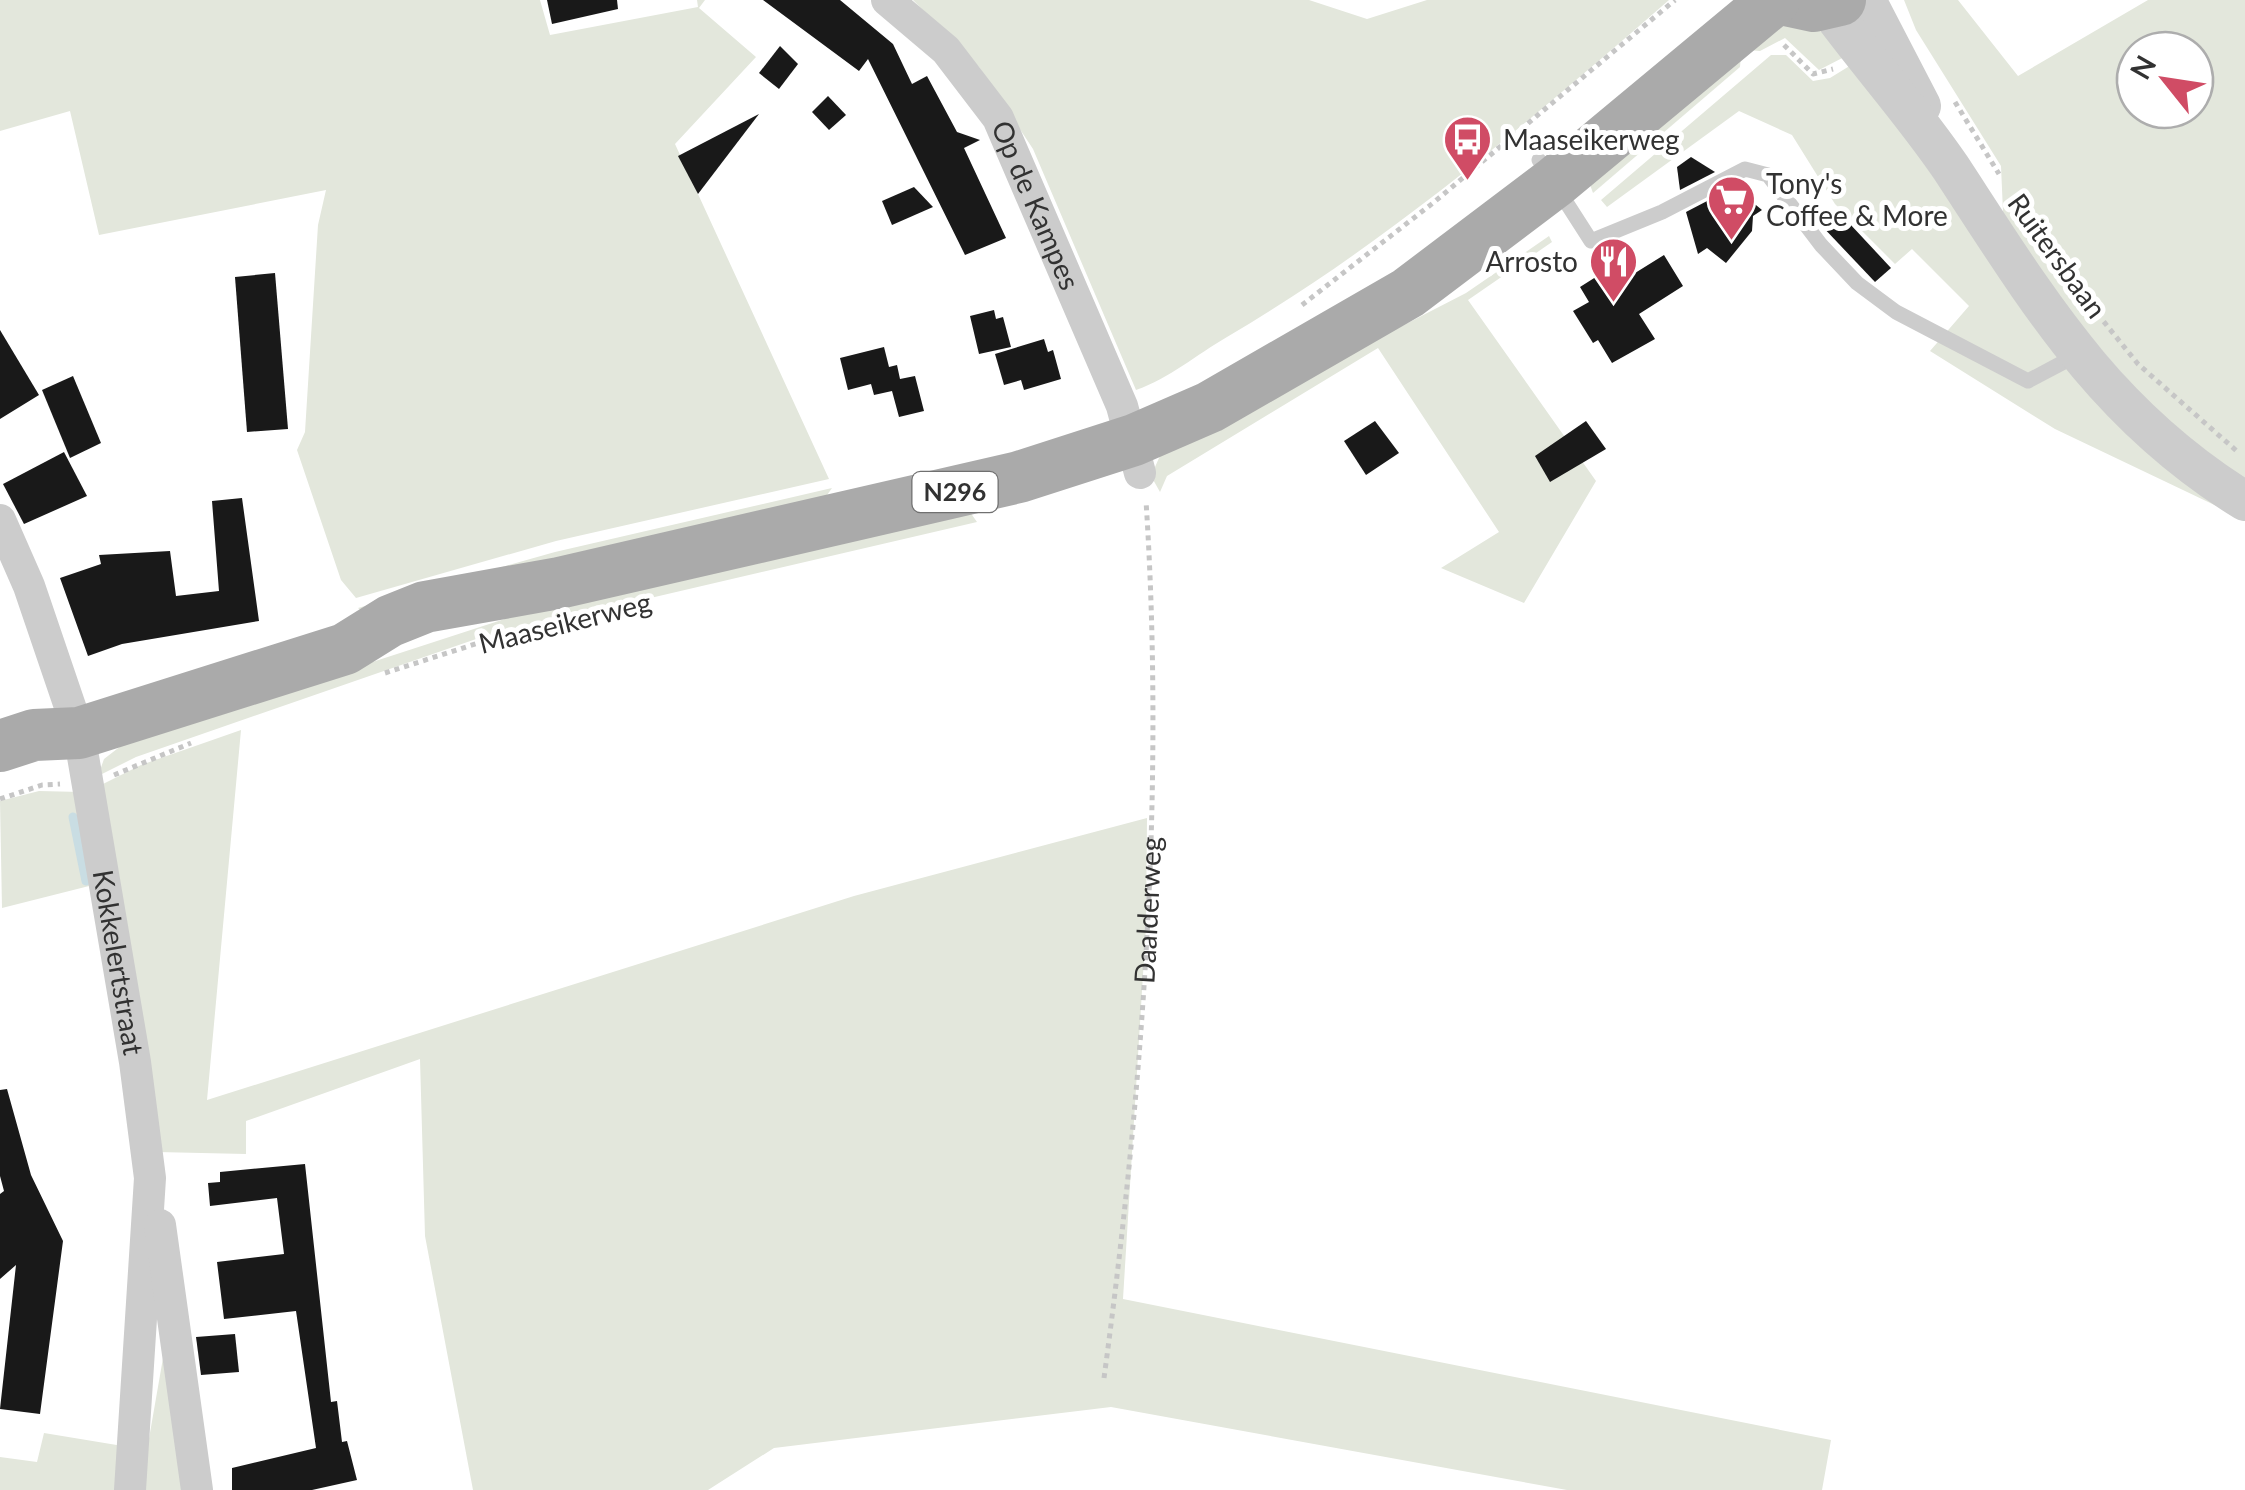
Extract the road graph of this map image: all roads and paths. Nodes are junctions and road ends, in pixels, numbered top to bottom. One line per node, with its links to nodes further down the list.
1 (888, 0): 12 (street, Op de Kampes)
2 (1675, 0): 10 (path)
3 (1721, 0): 7 (main road, Maaseikerweg / N296)
4 (1811, 8): 5 (path); 7 (main road, Maaseikerweg / N296); 11 (street, Ruitersbaan)
5 (1840, 66)
6 (1954, 101): 8 (path, Ruitersbaan)
7 (1547, 171): 10 (main road, Maaseikerweg / N296); 11 (lane)
8 (2002, 180)
9 (2064, 272): 13 (path, Ruitersbaan)
10 (1311, 323): 12 (main road, Maaseikerweg / N296)
11 (2077, 355): 14 (street, Ruitersbaan)
12 (1132, 440): 17 (main road, Maaseikerweg / N296); 25 (path, Daalderweg)
13 (2245, 458)
14 (2245, 502)
15 (0, 520): 18 (street, Kokkelertstraat)
16 (499, 637): 17 (path, Maaseikerweg)
17 (363, 662): 18 (main road, Maaseikerweg / N296)
18 (79, 733): 20 (main road, Maaseikerweg / N296); 21 (street, Kokkelertstraat); 23 (main road, Maaseikerweg / N296)
19 (203, 738): 21 (path)
20 (0, 746)
21 (90, 784): 23 (path); 24 (street, Kokkelertstraat)
22 (0, 787): 23 (path)
23 (1, 790)
24 (148, 1192): 26 (street, Kokkelertstraat); 27 (street, Kokkelertstraat)
25 (1104, 1378)
26 (130, 1490)
27 (198, 1490)

